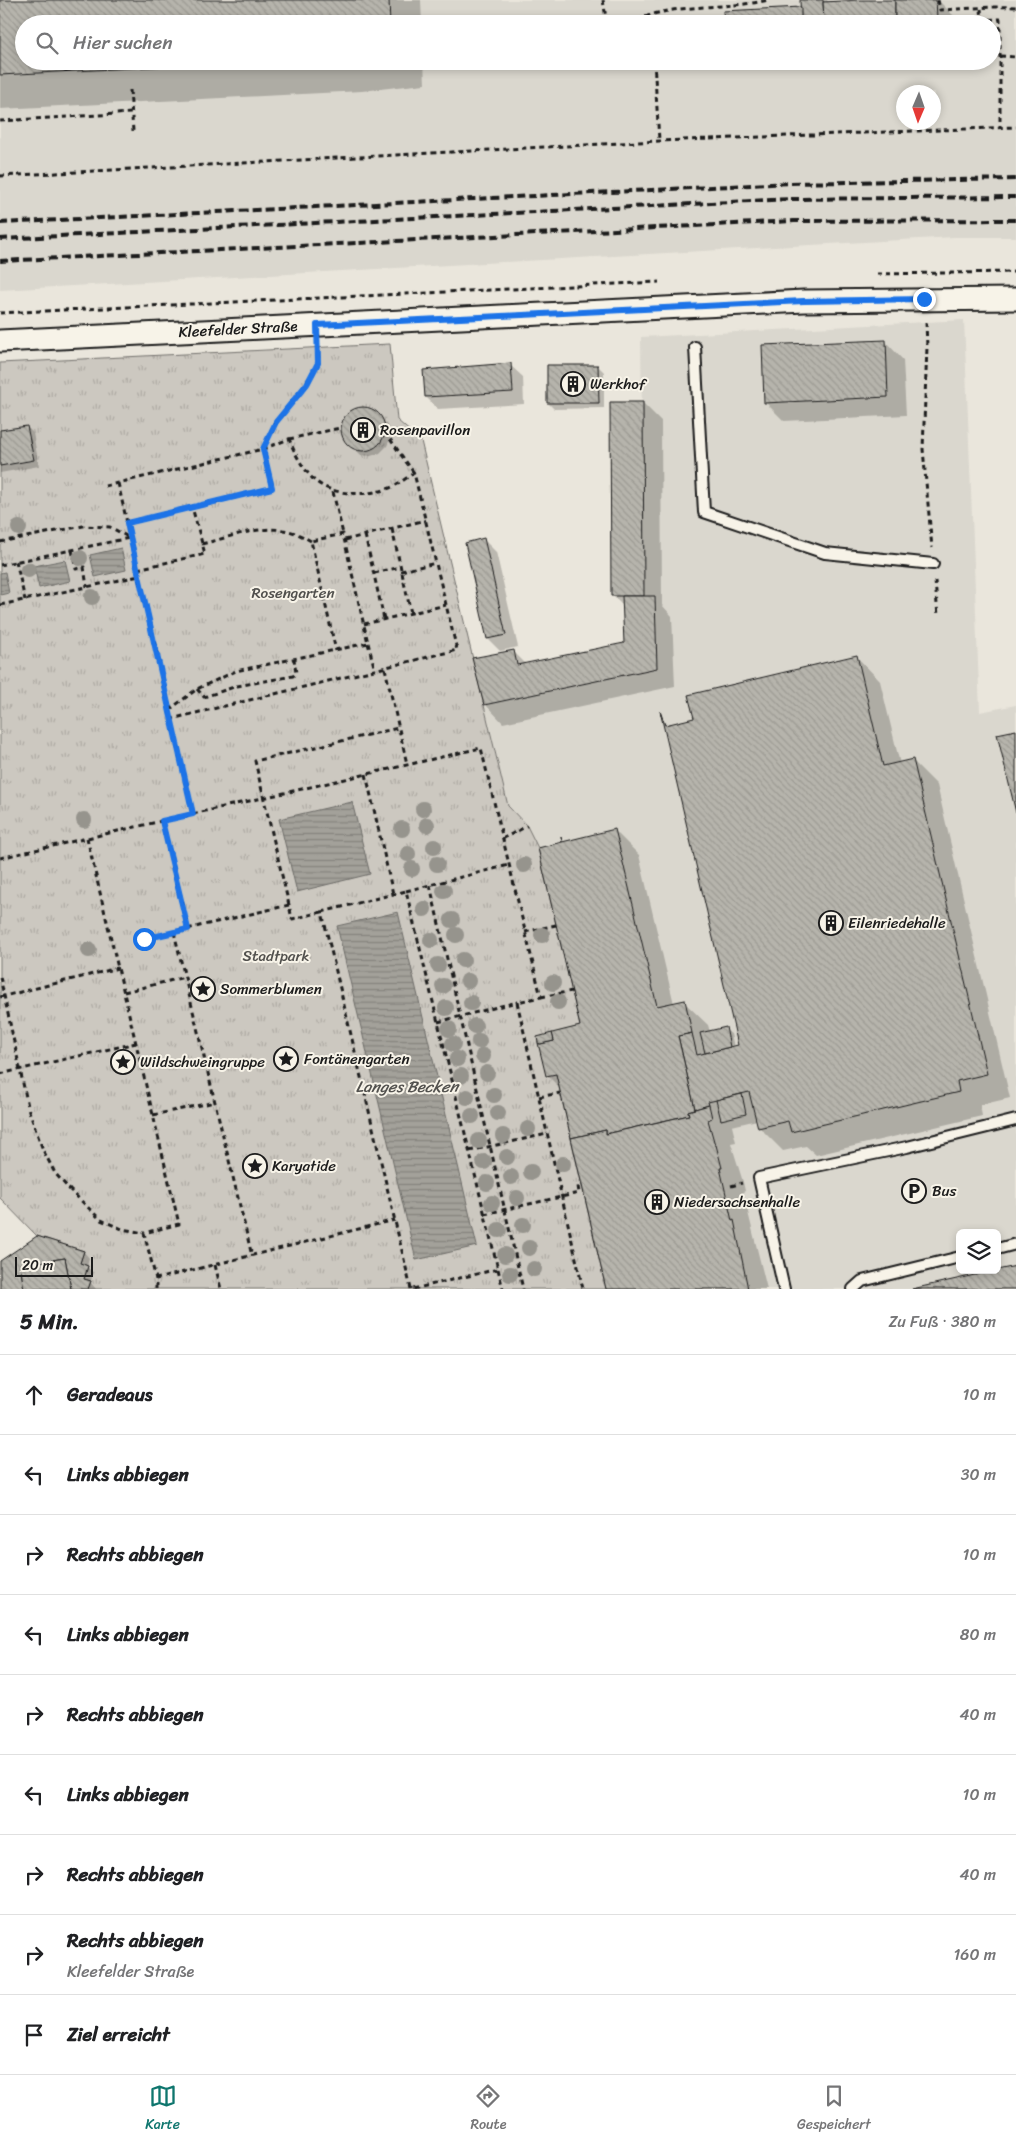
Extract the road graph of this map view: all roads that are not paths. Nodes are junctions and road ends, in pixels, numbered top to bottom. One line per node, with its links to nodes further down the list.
1 (1016, 299): 2 (street, Kleefelder Straße)
2 (0, 341)
3 (695, 347): 4 (lane)
4 (933, 564)
5 (1016, 1120): 9 (lane)
6 (1016, 1244): 7 (lane)
7 (1001, 1248)
8 (956, 1258): 10 (lane)
9 (784, 1289)
10 (853, 1289)

